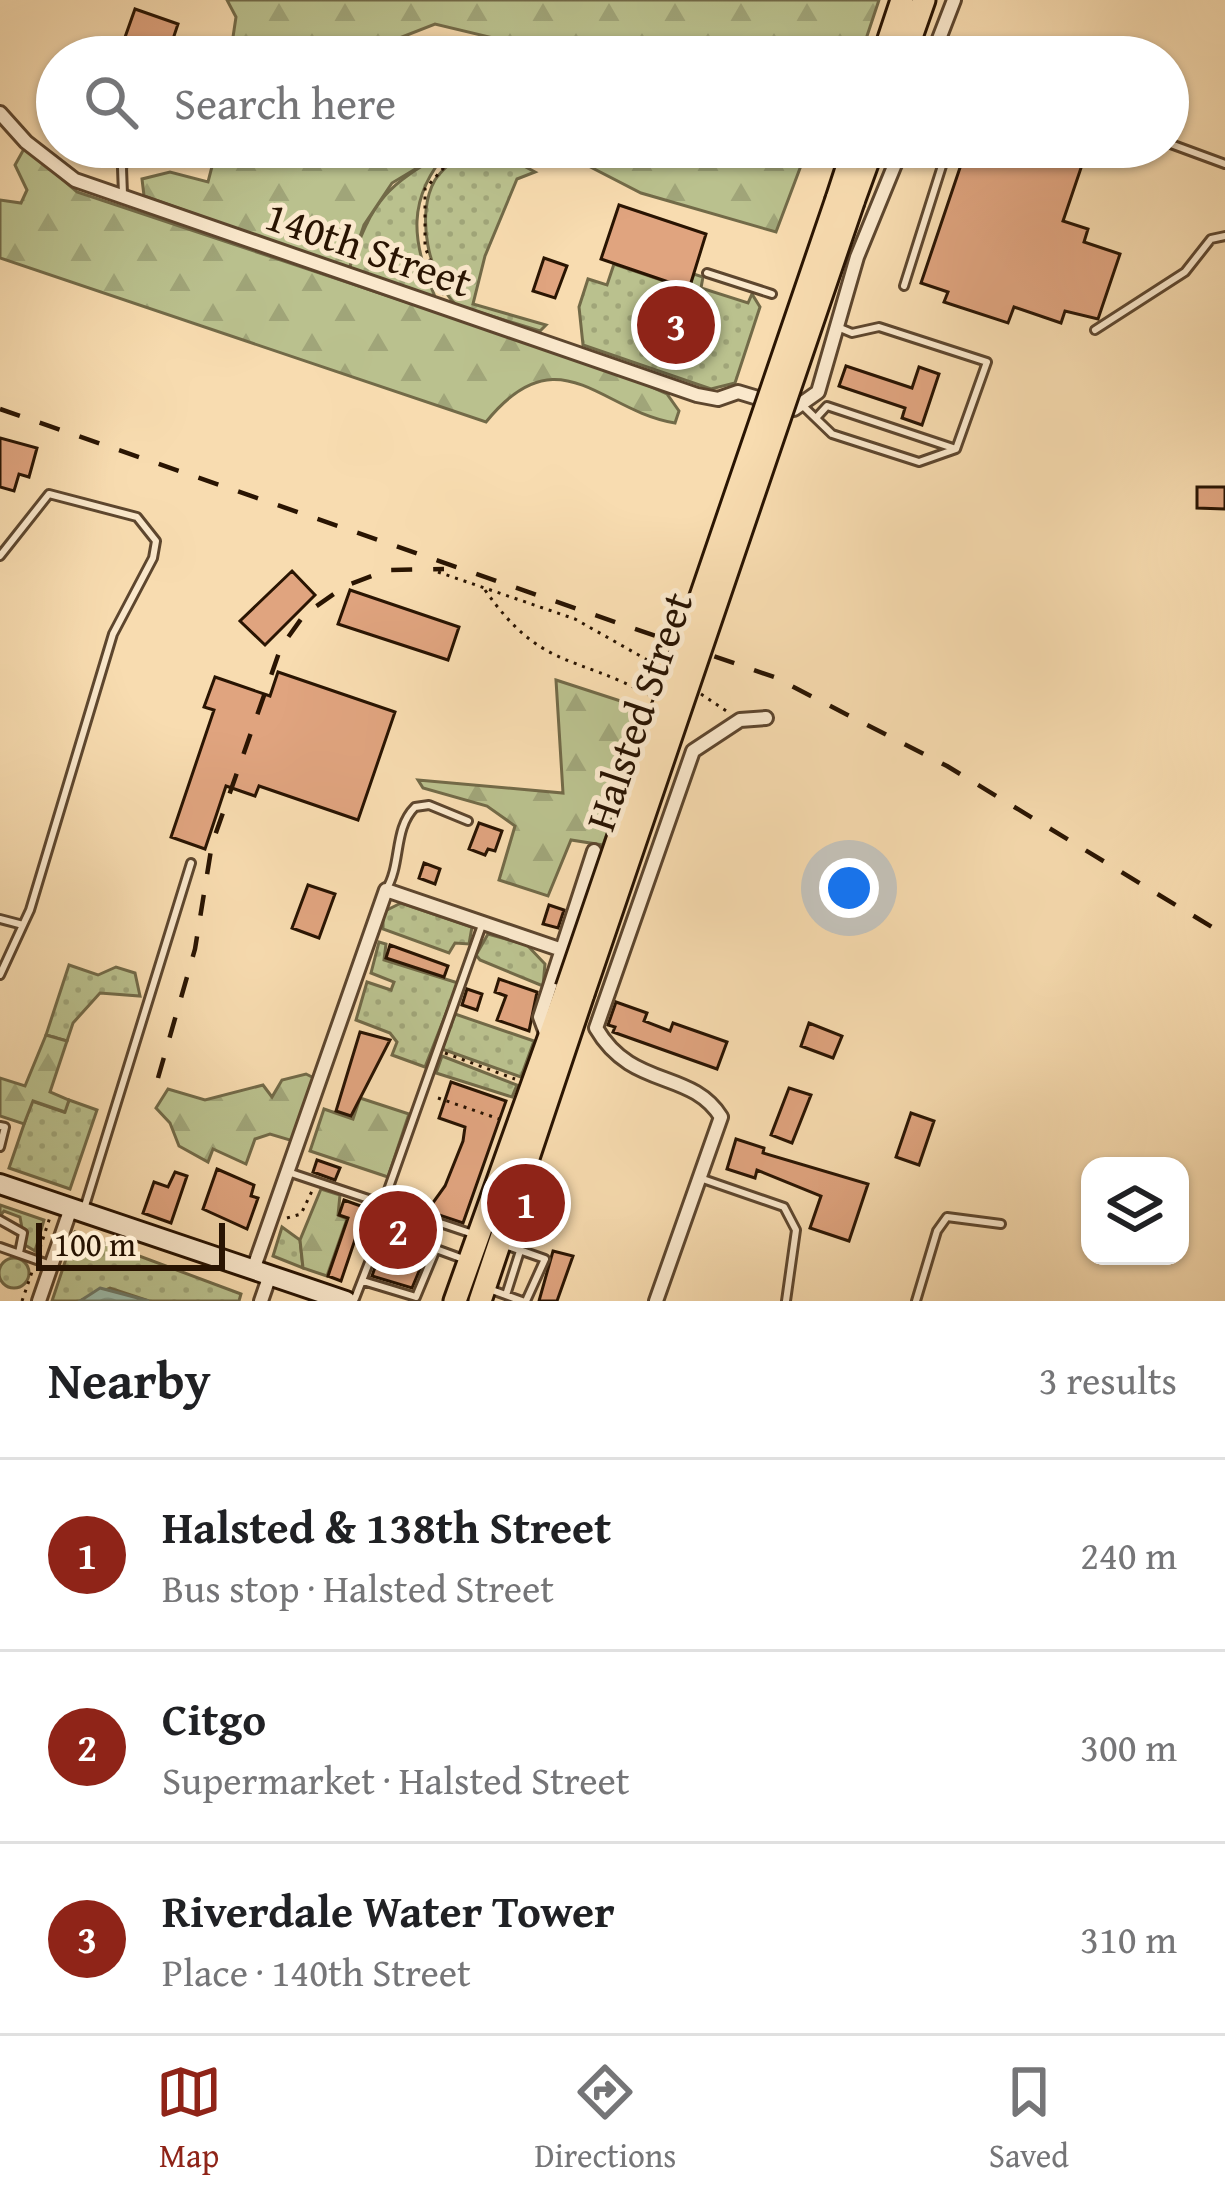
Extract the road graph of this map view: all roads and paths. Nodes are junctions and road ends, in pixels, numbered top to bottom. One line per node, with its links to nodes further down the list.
1 (902, 0): 4 (main road)
2 (924, 0): 5 (main road)
3 (953, 0): 6 (street)
4 (890, 36)
5 (911, 36)
6 (940, 36)
7 (0, 113): 8 (street, 140th Street)
8 (36, 150)
9 (1189, 151): 10 (lane)
10 (1225, 164)
11 (60, 168): 18 (street, 140th Street)
12 (122, 168): 18 (lane)
13 (443, 168): 24 (path)
14 (850, 168): 19 (main road, Halsted Street)
15 (862, 168): 19 (main road, Halsted Street)
16 (894, 168): 25 (street)
17 (941, 168): 22 (lane)
18 (123, 197): 24 (street, 140th Street)
19 (845, 201): 47 (main road, Halsted Street, bridge)
20 (1225, 236): 26 (lane)
21 (707, 273): 23 (lane)
22 (904, 286)
23 (772, 294)
24 (453, 313): 27 (street, 140th Street)
25 (834, 326): 27 (street); 29 (lane)
26 (1095, 330)
27 (803, 406): 28 (lane)
28 (815, 418): 29 (lane); 29 (lane)
29 (956, 449)
30 (0, 556): 44 (lane)
31 (438, 572): 32 (path)
32 (484, 588): 33 (path); 35 (path)
33 (663, 670)
34 (701, 695): 37 (path)
35 (661, 701)
36 (766, 718): 37 (street)
37 (740, 720): 56 (street)
38 (468, 821): 41 (lane)
39 (594, 851): 45 (street, Halsted Street)
40 (191, 863): 60 (lane)
41 (386, 890): 43 (street); 55 (street)
42 (0, 919): 44 (lane)
43 (483, 923): 45 (street); 49 (lane)
44 (23, 925): 46 (lane)
45 (562, 950): 48 (street, Halsted Street)
46 (0, 975)
47 (575, 991): 48 (main road, Halsted Street); 67 (main road, Halsted Street)
48 (549, 1041): 50 (main road, Halsted Street)
49 (437, 1054): 50 (path); 59 (lane)
50 (534, 1085): 65 (main road, Halsted Street)
51 (438, 1098): 52 (path)
52 (506, 1121)
53 (0, 1126): 54 (lane)
54 (0, 1147)
55 (288, 1172): 57 (lane); 61 (street)
56 (700, 1178): 83 (street); 84 (lane)
57 (314, 1181): 59 (lane); 61 (path)
58 (0, 1184): 60 (street)
59 (383, 1204): 65 (lane)
60 (77, 1210): 72 (street); 74 (street)
61 (274, 1214): 74 (street)
62 (50, 1219): 68 (path)
63 (0, 1220): 69 (lane)
64 (1000, 1224): 85 (lane)
65 (480, 1236): 70 (main road, Halsted Street)
66 (0, 1246): 69 (lane)
67 (511, 1248): 76 (main road, Halsted Street); 82 (lane)
68 (38, 1252)
69 (20, 1253): 72 (lane)
70 (470, 1261): 71 (lane); 81 (main road, Halsted Street)
71 (427, 1263): 75 (lane); 75 (lane)
72 (52, 1265): 78 (street)
73 (34, 1266): 77 (path)
74 (262, 1272): 79 (street); 80 (street)
75 (363, 1281): 80 (lane)
76 (491, 1294): 82 (lane)
77 (22, 1301)
78 (39, 1301)
79 (262, 1301)
80 (350, 1301)
81 (455, 1301)
82 (524, 1301)
83 (656, 1301)
84 (785, 1301)
85 (916, 1301)

